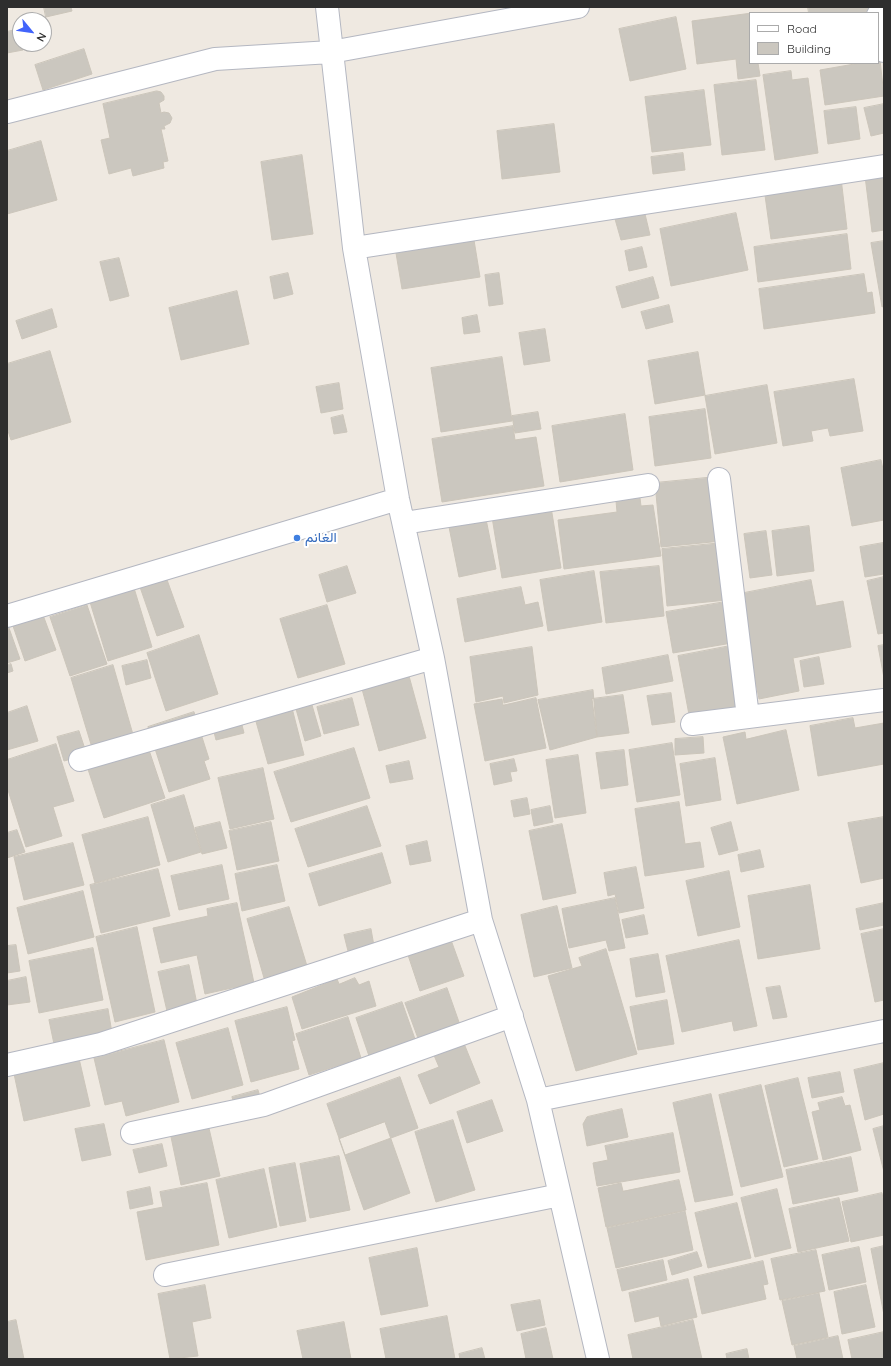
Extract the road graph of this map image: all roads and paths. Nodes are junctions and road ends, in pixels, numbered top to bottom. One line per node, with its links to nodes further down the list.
1 (327, 7): 5 (street)
2 (578, 7): 5 (street)
3 (879, 20): 4 (street)
4 (884, 51)
5 (331, 52): 6 (street); 8 (street)
6 (7, 112)
7 (884, 166): 8 (street)
8 (354, 248): 11 (street)
9 (719, 480): 16 (street)
10 (648, 485): 12 (street)
11 (398, 499): 12 (street); 13 (street)
12 (404, 523): 14 (street)
13 (7, 616)
14 (433, 658): 18 (street); 19 (street)
15 (884, 700): 16 (street)
16 (748, 717): 17 (street)
17 (692, 724)
18 (80, 760)
19 (481, 920): 20 (street); 22 (street)
20 (512, 1016): 23 (street); 24 (street)
21 (884, 1031): 23 (street)
22 (7, 1065)
23 (538, 1100): 25 (street)
24 (132, 1133)
25 (560, 1195): 26 (street); 27 (street)
26 (165, 1275)
27 (598, 1359)

